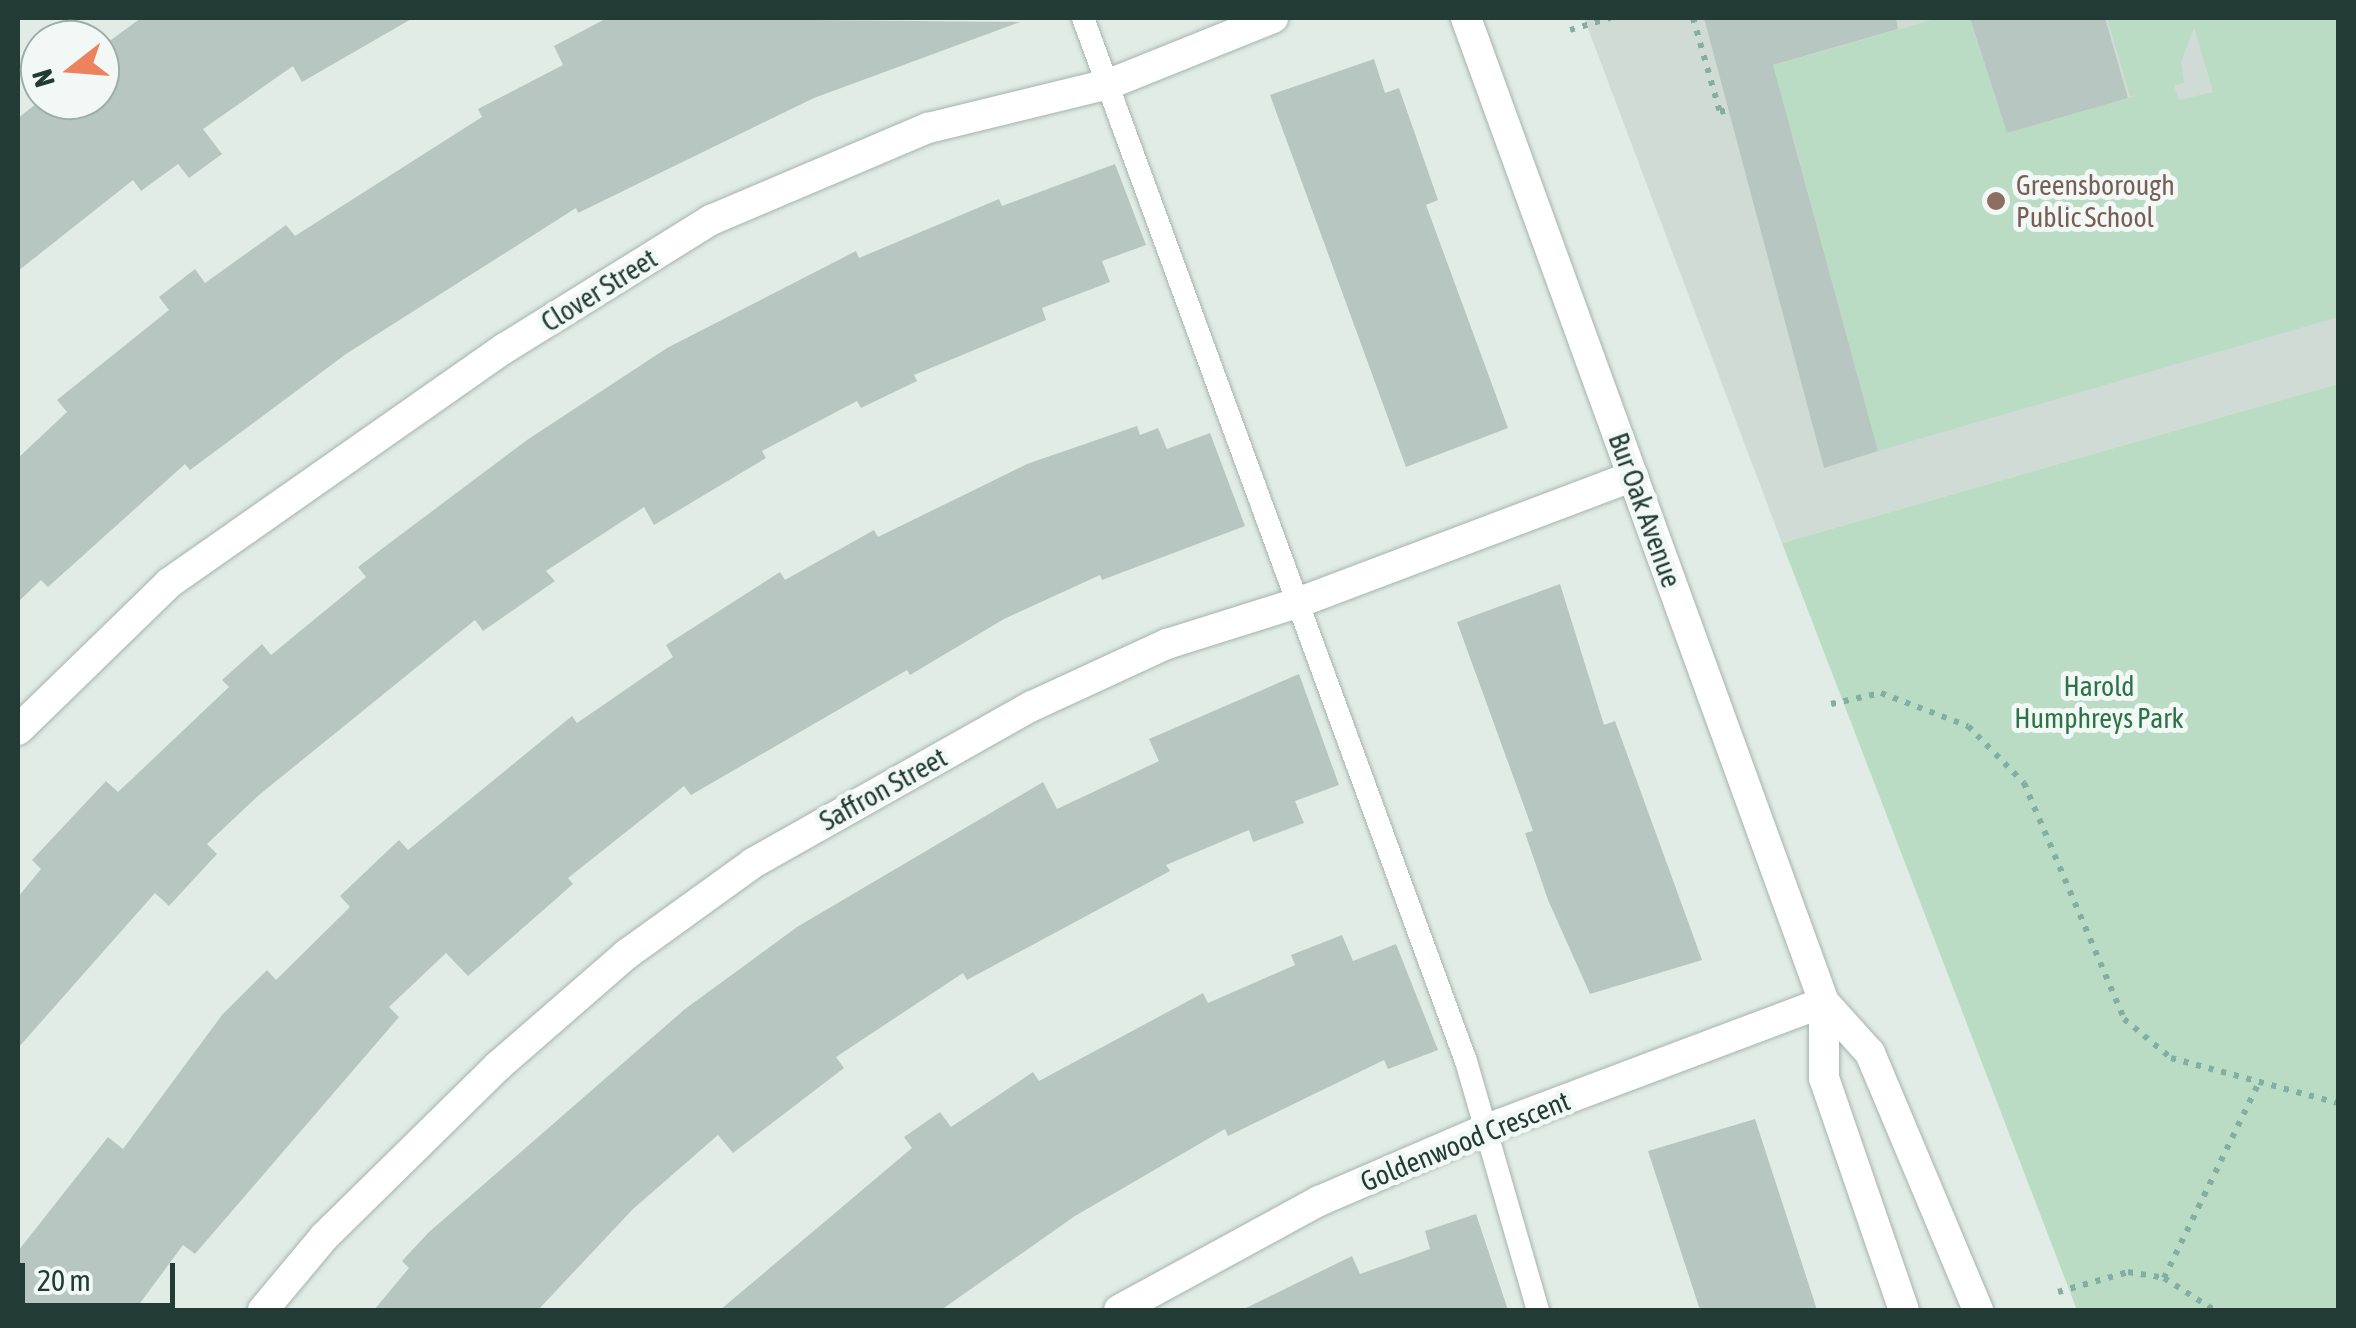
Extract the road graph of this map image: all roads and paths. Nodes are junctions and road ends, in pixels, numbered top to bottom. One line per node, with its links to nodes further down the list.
1 (1083, 18): 7 (lane)
2 (1272, 18): 7 (street, Clover Street)
3 (1466, 18): 9 (street, Bur Oak Avenue)
4 (1610, 18): 6 (path)
5 (1693, 18): 8 (path)
6 (1570, 30)
7 (1109, 84): 10 (lane); 12 (street, Clover Street)
8 (1731, 109)
9 (1633, 476): 10 (street, Saffron Street); 13 (street, Bur Oak Avenue)
10 (1300, 602): 16 (lane); 19 (street, Saffron Street)
11 (1831, 704): 14 (path)
12 (18, 730)
13 (1824, 1002): 16 (street, Goldenwood Crescent); 22 (street, Bur Oak Avenue); 23 (street, Bur Oak Avenue)
14 (2259, 1082): 15 (path); 17 (path)
15 (2338, 1104)
16 (1484, 1130): 20 (street, Goldenwood Crescent); 21 (lane)
17 (2164, 1278): 18 (path); 24 (path)
18 (2058, 1292)
19 (263, 1310)
20 (1119, 1310)
21 (1538, 1310)
22 (1904, 1310)
23 (1978, 1310)
24 (2214, 1310)

